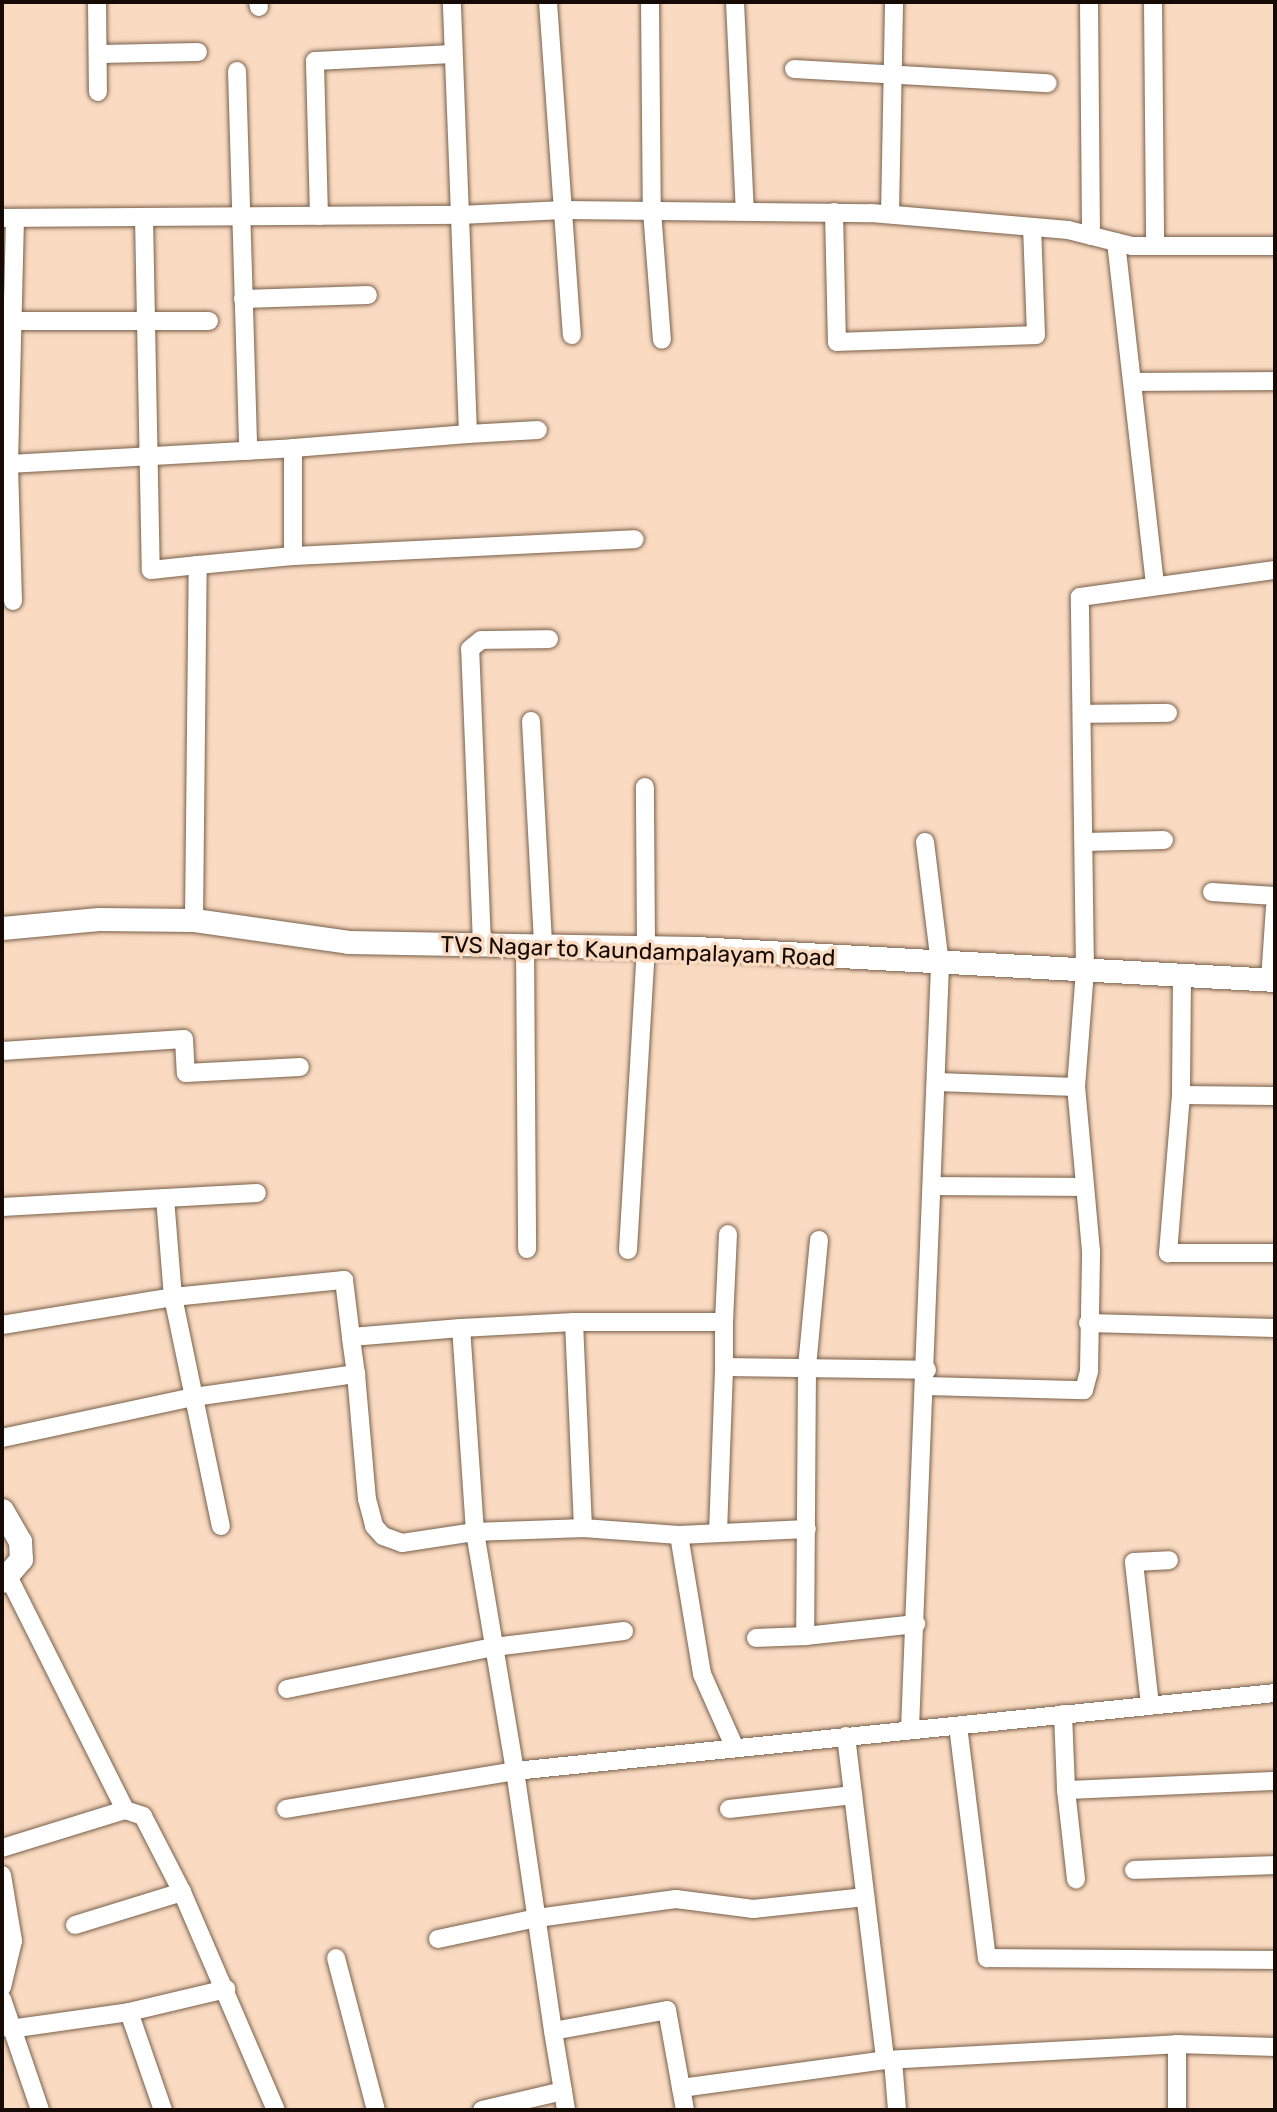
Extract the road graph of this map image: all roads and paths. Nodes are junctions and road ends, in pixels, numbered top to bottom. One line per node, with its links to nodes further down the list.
1 (97, 2): 10 (street)
2 (452, 2): 11 (street)
3 (548, 2): 17 (street)
4 (650, 2): 18 (street)
5 (735, 2): 19 (street)
6 (894, 2): 14 (street)
7 (1089, 2): 28 (street)
8 (1153, 2): 29 (street)
9 (198, 52): 10 (street)
10 (100, 54): 16 (street)
11 (453, 54): 22 (street); 24 (street)
12 (794, 69): 14 (street)
13 (237, 71): 23 (street)
14 (893, 74): 15 (street); 21 (street)
15 (1048, 83)
16 (98, 92)
17 (564, 210): 18 (street); 22 (street); 37 (street)
18 (652, 211): 19 (street); 38 (street)
19 (745, 211): 20 (street)
20 (834, 212): 21 (street); 27 (street)
21 (890, 214): 27 (street)
22 (460, 215): 24 (street); 42 (street)
23 (240, 216): 24 (street); 25 (street); 33 (street)
24 (319, 216)
25 (144, 217): 26 (street); 34 (street)
26 (8, 218): 35 (street)
27 (1032, 227): 28 (street)
28 (1091, 236): 31 (street)
29 (1155, 246): 30 (street); 31 (street)
30 (1275, 246)
31 (1122, 249): 40 (street)
32 (368, 295): 33 (street)
33 (243, 299): 44 (street)
34 (145, 320): 35 (street); 36 (street); 45 (street)
35 (8, 321): 46 (street)
36 (209, 321)
37 (572, 335)
38 (662, 340)
39 (1275, 381): 40 (street)
40 (1134, 382): 51 (street)
41 (538, 430): 42 (street)
42 (468, 435): 43 (street)
43 (293, 448): 44 (street); 48 (street)
44 (248, 451): 45 (street)
45 (150, 458): 46 (street); 49 (street)
46 (9, 464): 52 (street)
47 (635, 539): 48 (street)
48 (293, 556): 49 (street)
49 (198, 565): 64 (street)
50 (1275, 570): 51 (street)
51 (1154, 586): 55 (street)
52 (13, 601)
53 (549, 639): 66 (street)
54 (1168, 713): 55 (street)
55 (1082, 714): 60 (street)
56 (531, 721): 67 (street)
57 (645, 787): 68 (street)
58 (1164, 839): 60 (street)
59 (925, 842): 69 (street)
60 (1084, 842): 70 (street)
61 (1212, 892): 62 (street)
62 (1275, 896)
63 (1275, 907): 72 (street)
64 (194, 920): 65 (street, TVS Nagar to Kaundampalayam Road); 66 (street, TVS Nagar to Kaundampalayam Road)
65 (2, 928)
66 (482, 944): 67 (street, TVS Nagar to Kaundampalayam Road)
67 (534, 945): 68 (street, TVS Nagar to Kaundampalayam Road); 86 (street)
68 (646, 947): 69 (street, TVS Nagar to Kaundampalayam Road); 87 (street)
69 (940, 964): 70 (street, TVS Nagar to Kaundampalayam Road); 75 (street)
70 (1086, 970): 71 (street, TVS Nagar to Kaundampalayam Road); 76 (street)
71 (1182, 976): 72 (street, TVS Nagar to Kaundampalayam Road); 77 (street)
72 (1273, 980)
73 (2, 1051): 74 (street)
74 (300, 1068)
75 (937, 1082): 76 (street); 79 (street)
76 (1076, 1087): 80 (street)
77 (1181, 1095): 78 (street); 88 (street)
78 (1275, 1096)
79 (933, 1186): 80 (street); 100 (street)
80 (1084, 1187): 92 (street)
81 (257, 1193): 82 (street)
82 (165, 1198): 83 (street); 89 (street)
83 (2, 1207)
84 (728, 1234): 91 (street)
85 (819, 1240): 98 (street)
86 (527, 1249)
87 (628, 1250)
88 (1275, 1254)
89 (173, 1297): 93 (street); 96 (street); 101 (street)
90 (574, 1322): 91 (street); 94 (street); 105 (street)
91 (724, 1322): 97 (street)
92 (1088, 1324): 95 (street); 100 (street)
93 (2, 1325)
94 (461, 1328): 96 (street); 107 (street)
95 (1275, 1328)
96 (351, 1336): 99 (street)
97 (723, 1367): 98 (street); 108 (street)
98 (807, 1368): 100 (street); 106 (street)
99 (356, 1374): 101 (street); 107 (street)
100 (927, 1378): 112 (street)
101 (194, 1397): 102 (street); 104 (street)
102 (2, 1438)
103 (2, 1510): 111 (street)
104 (220, 1526)
105 (583, 1528): 107 (street); 109 (street)
106 (807, 1529): 108 (street); 114 (street)
107 (475, 1532): 116 (street)
108 (718, 1533): 109 (street)
109 (679, 1535): 124 (street)
110 (1168, 1560): 119 (street)
111 (5, 1579): 131 (street)
112 (916, 1624): 114 (street); 122 (street)
113 (624, 1631): 116 (street)
114 (805, 1636): 115 (street)
115 (755, 1638)
116 (494, 1647): 117 (street); 125 (street)
117 (287, 1689)
118 (1275, 1693): 119 (street)
119 (1150, 1705): 120 (street)
120 (1063, 1714): 121 (street); 127 (street)
121 (958, 1726): 122 (street); 143 (street)
122 (910, 1729): 123 (street)
123 (846, 1736): 124 (street); 128 (street)
124 (735, 1748): 125 (street)
125 (515, 1771): 129 (street); 139 (street)
126 (1275, 1781): 127 (street)
127 (1066, 1790): 136 (street)
128 (853, 1796): 130 (street); 138 (street)
129 (286, 1809)
130 (729, 1809)
131 (125, 1810): 132 (street); 137 (street)
132 (2, 1848)
133 (1275, 1865): 134 (street)
134 (1134, 1870)
135 (2, 1875): 144 (street)
136 (1076, 1879)
137 (182, 1892): 140 (street); 145 (street)
138 (865, 1897): 139 (street); 152 (street)
139 (537, 1918): 141 (street); 149 (street)
140 (75, 1926)
141 (438, 1939)
142 (336, 1958): 158 (street)
143 (1275, 1960)
144 (2, 1987)
145 (226, 1989): 147 (street); 157 (street)
146 (2, 1999): 148 (street)
147 (129, 2012): 148 (street); 156 (street)
148 (10, 2029): 155 (street)
149 (553, 2031): 153 (street); 154 (street)
150 (1177, 2044): 151 (street); 152 (street); 163 (street)
151 (1275, 2047)
152 (889, 2060): 153 (street); 162 (street)
153 (681, 2088): 161 (street)
154 (563, 2091): 159 (street); 160 (street)
155 (40, 2110)
156 (163, 2110)
157 (276, 2110)
158 (376, 2110)
159 (482, 2110)
160 (566, 2110)
161 (685, 2110)
162 (897, 2110)
163 (1177, 2110)

